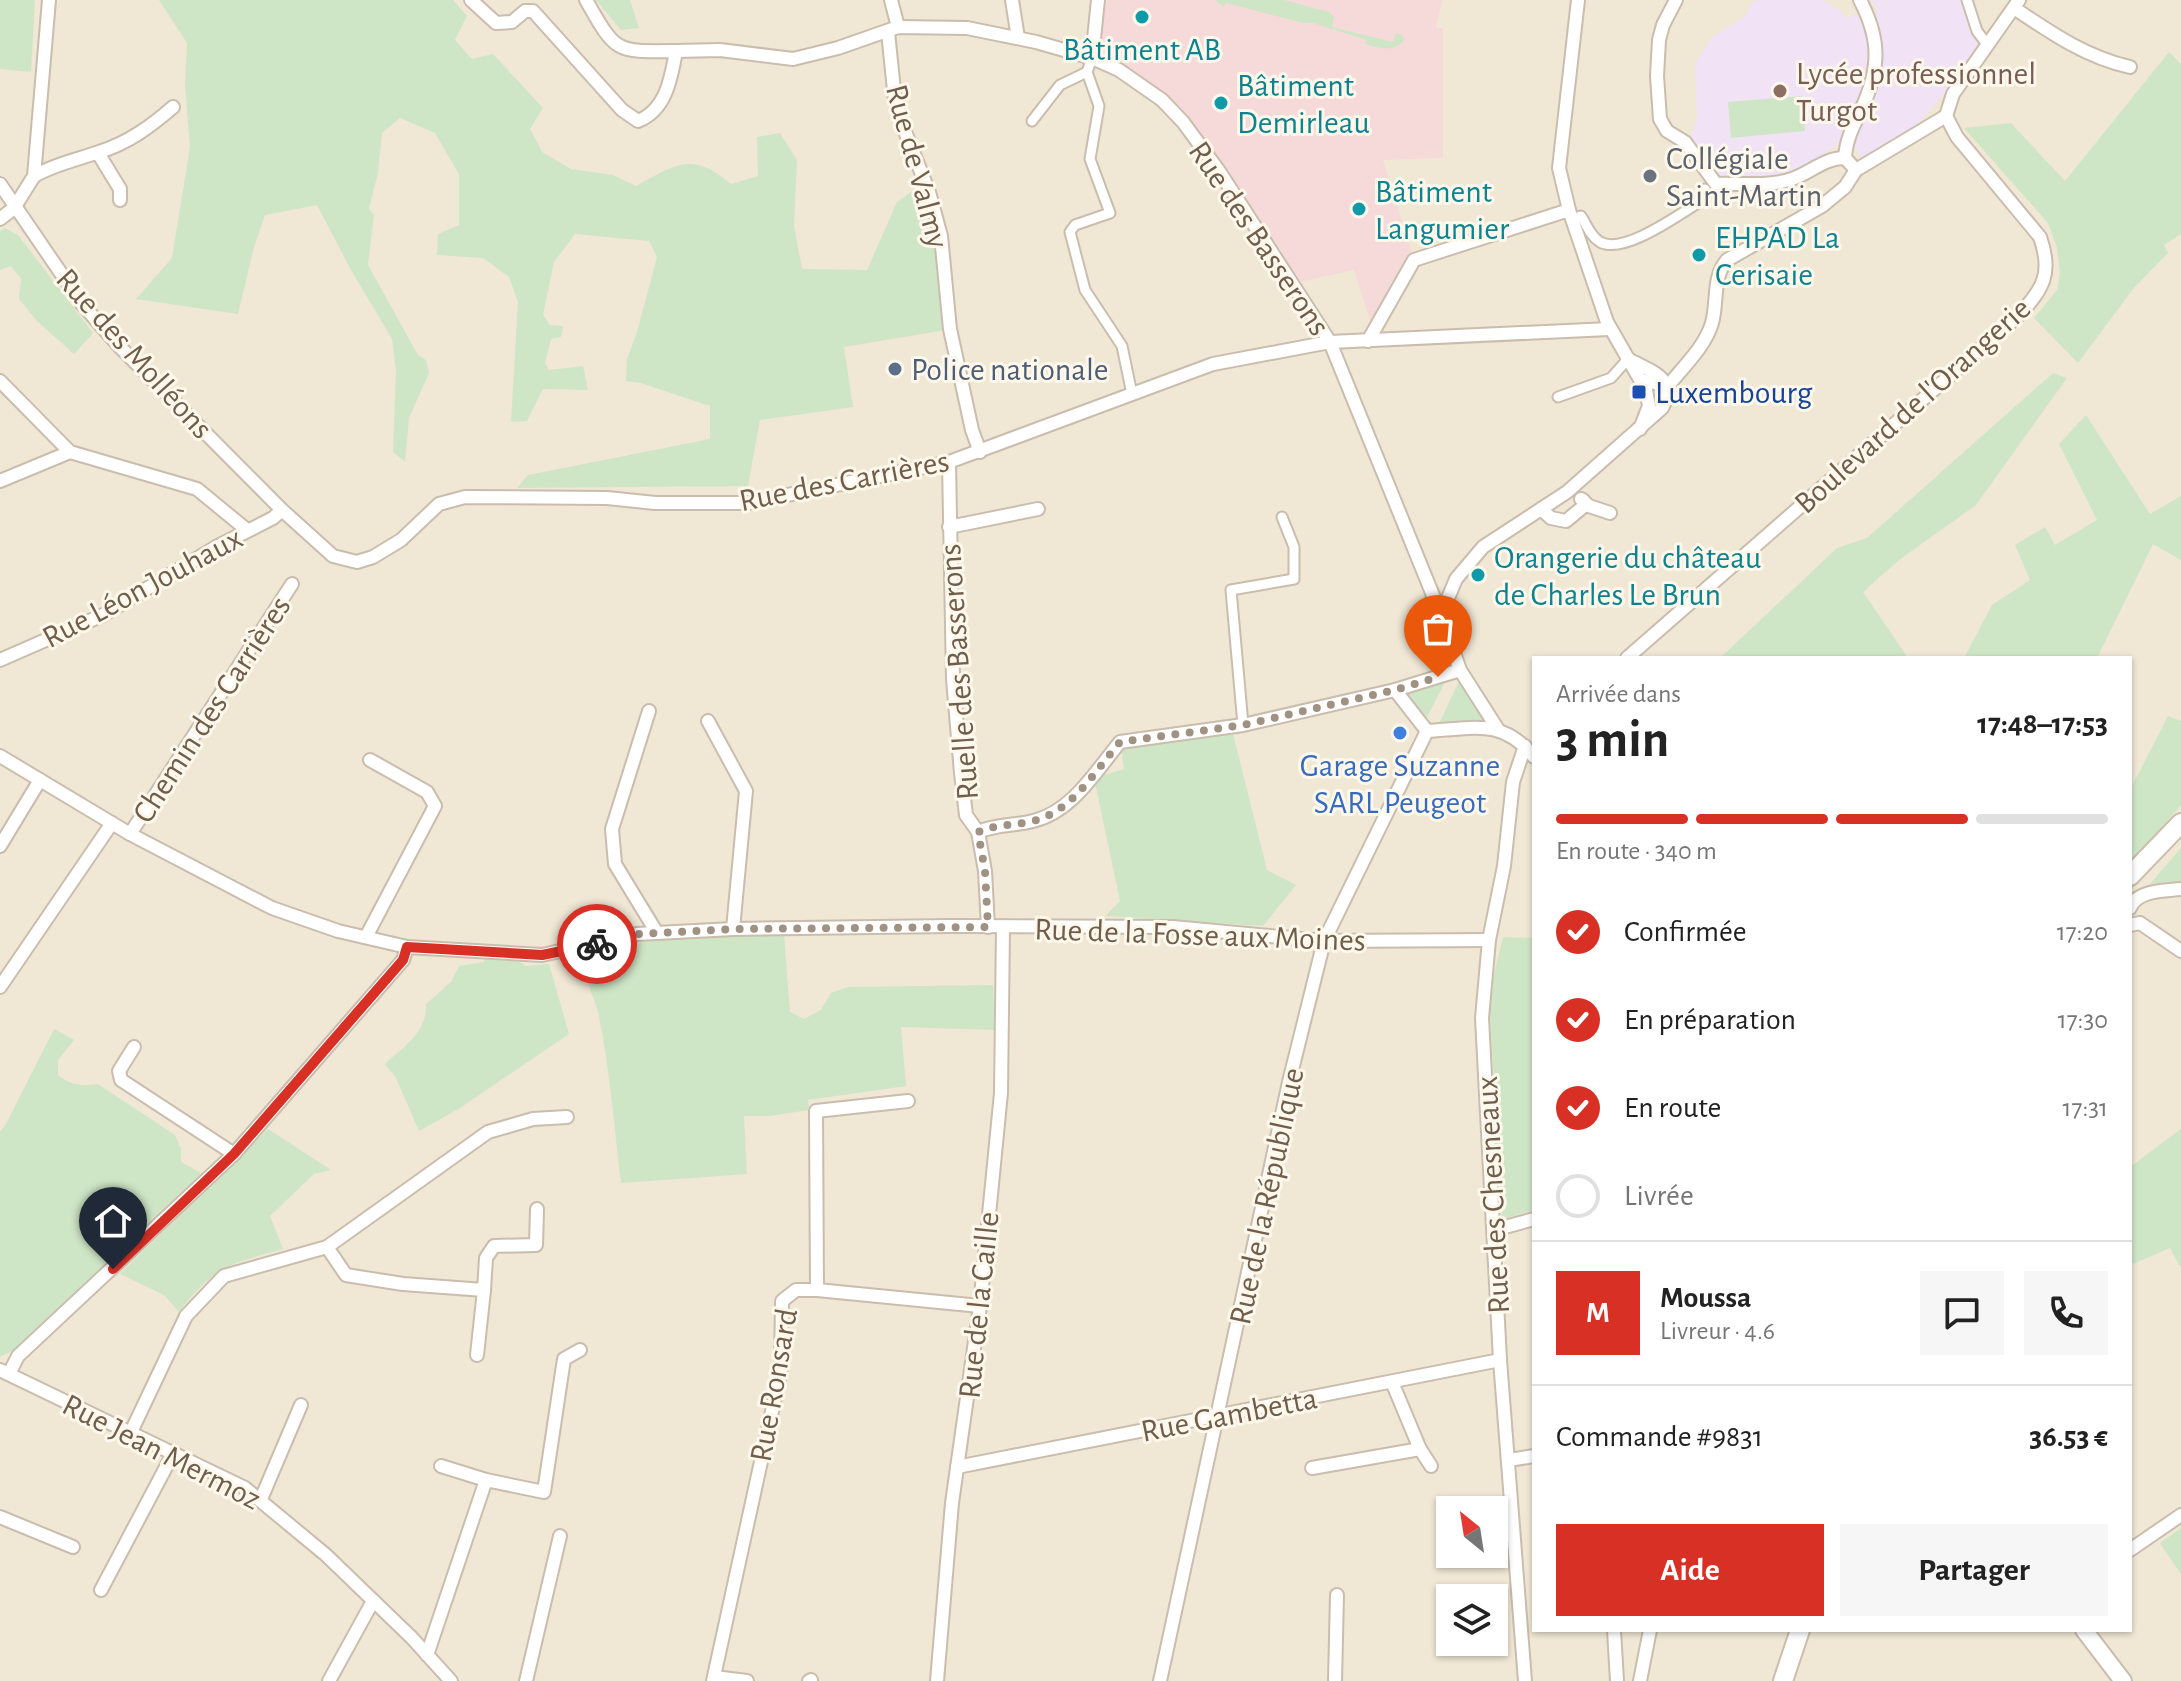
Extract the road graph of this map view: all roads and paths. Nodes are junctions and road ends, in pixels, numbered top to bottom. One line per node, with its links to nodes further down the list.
1 (49, 0): 25 (street)
2 (471, 0): 15 (street)
3 (586, 0): 15 (street, Rue des Basserons)
4 (891, 0): 12 (street)
5 (1012, 0): 13 (street)
6 (1098, 0): 16 (street)
7 (1578, 0): 30 (street)
8 (1676, 0): 27 (street)
9 (1860, 0): 23 (street)
10 (1967, 0): 14 (street)
11 (2017, 4): 14 (street); 17 (street)
12 (893, 30): 13 (street, Rue des Basserons); 15 (street, Rue des Basserons); 43 (street, Rue de Valmy)
13 (1018, 38): 16 (street, Rue des Basserons)
14 (1986, 43): 20 (street)
15 (676, 51)
16 (1092, 58): 18 (street); 34 (street, Rue des Basserons)
17 (2130, 67)
18 (1087, 72): 21 (street); 39 (street)
19 (173, 107): 22 (street)
20 (1946, 116): 24 (street); 57 (street, Boulevard de l'Orangerie)
21 (1032, 121)
22 (98, 153): 25 (street); 28 (street)
23 (1845, 158): 24 (street); 27 (street)
24 (1856, 170): 38 (street)
25 (34, 176): 29 (street)
26 (0, 184): 29 (street, Rue des Molléons)
27 (1710, 186): 30 (street)
28 (120, 200)
29 (14, 208): 31 (street); 50 (street, Rue des Molléons)
30 (1571, 214): 32 (street); 33 (street)
31 (0, 219)
32 (1609, 329): 33 (street, Rue des Carrières); 35 (street)
33 (1368, 341): 34 (street, Rue des Carrières)
34 (1330, 342): 39 (street, Rue des Carrières); 56 (street, Rue des Basserons)
35 (1628, 359): 36 (street); 38 (street); 40 (street)
36 (1641, 380): 38 (street); 41 (street)
37 (0, 381): 42 (street)
38 (1668, 386): 41 (street)
39 (1132, 394): 43 (street, Rue des Carrières)
40 (1558, 397)
41 (1640, 429): 46 (street)
42 (70, 452): 45 (street); 54 (street)
43 (980, 452): 44 (street, Rue des Carrières)
44 (949, 462): 50 (street, Rue des Carrières); 53 (street, Ruelle des Basserons)
45 (0, 481)
46 (1567, 492): 47 (street); 49 (street)
47 (1583, 500): 49 (street); 51 (street)
48 (1038, 509): 53 (street)
49 (1541, 509): 56 (street)
50 (282, 510): 54 (street, Rue Léon Jouhaux)
51 (1610, 513)
52 (1282, 517): 63 (street)
53 (949, 527): 72 (street, Ruelle des Basserons)
54 (247, 530): 58 (street, Rue Léon Jouhaux)
55 (292, 584): 73 (street, Chemin des Carrières)
56 (1441, 615): 59 (street, Rue des Basserons)
57 (1629, 656)
58 (0, 660)
59 (1460, 670): 60 (street); 64 (street, Rue des Basserons)
60 (1395, 690): 63 (street); 65 (street)
61 (649, 711): 82 (street)
62 (708, 721): 81 (street)
63 (1243, 725): 72 (street)
64 (1497, 728): 65 (street); 66 (street)
65 (1427, 731): 85 (street, Rue de la République)
66 (1530, 742): 84 (street, Rue des Chesneaux)
67 (0, 756): 69 (street, Rue de la Fosse aux Moines)
68 (370, 760): 83 (street)
69 (40, 780): 70 (street, Rue de la Fosse aux Moines); 74 (street)
70 (112, 823): 73 (street, Rue de la Fosse aux Moines); 88 (street)
71 (2181, 823): 75 (main road)
72 (978, 832): 79 (street, Ruelle des Basserons)
73 (130, 834): 83 (street, Rue de la Fosse aux Moines)
74 (0, 846)
75 (2132, 874)
76 (2181, 889): 77 (street)
77 (2132, 904)
78 (2132, 925): 87 (street)
79 (988, 927): 80 (street, Rue de la Fosse aux Moines); 81 (street, Rue de la Fosse aux Moines)
80 (1003, 927): 85 (street, Rue de la Fosse aux Moines); 99 (street, Rue de la Caille)
81 (733, 929): 82 (street, Rue de la Fosse aux Moines)
82 (657, 933): 86 (street, Rue de la Fosse aux Moines)
83 (366, 937): 86 (street, Rue de la Fosse aux Moines)
84 (1489, 940): 85 (street, Rue de la Fosse aux Moines); 95 (street, Rue des Chesneaux)
85 (1324, 941): 106 (street, Rue de la République)
86 (407, 947): 92 (street)
87 (2181, 951)
88 (0, 987)
89 (134, 1047): 92 (street)
90 (908, 1101): 98 (street, Rue Ronsard)
91 (567, 1117): 96 (street)
92 (234, 1154): 103 (street)
93 (537, 1209): 97 (street)
94 (1532, 1220): 95 (street)
95 (1494, 1230): 102 (street, Rue des Chesneaux)
96 (327, 1247): 97 (street); 107 (street)
97 (484, 1290): 101 (street)
98 (817, 1290): 99 (street); 131 (street, Rue Ronsard)
99 (980, 1306): 114 (street, Rue de la Caille)
100 (580, 1350): 116 (street)
101 (477, 1355)
102 (1500, 1360): 104 (street, Rue Gambetta); 111 (street, Rue des Chesneaux)
103 (5, 1372): 107 (street, Rue Jean Mermoz)
104 (1392, 1382): 106 (street, Rue Gambetta); 108 (street)
105 (301, 1405): 117 (street)
106 (1218, 1416): 114 (street, Rue Gambetta); 137 (street, Rue de la République)
107 (131, 1432): 109 (street, Rue Jean Mermoz)
108 (1420, 1449): 113 (street); 115 (street)
109 (174, 1452): 117 (street, Rue Jean Mermoz); 123 (street)
110 (1532, 1456): 111 (street)
111 (1509, 1460): 139 (street, Rue des Chesneaux)
112 (441, 1466): 116 (street)
113 (1431, 1466)
114 (957, 1467): 136 (street, Rue de la Caille)
115 (1312, 1468)
116 (486, 1480): 130 (street)
117 (261, 1499): 125 (street, Rue Jean Mermoz)
118 (2181, 1515): 122 (street)
119 (0, 1517): 121 (street)
120 (560, 1536): 134 (street)
121 (73, 1547)
122 (2132, 1549)
123 (101, 1590)
124 (1337, 1595): 138 (street)
125 (373, 1601): 130 (street, Rue Jean Mermoz); 133 (street)
126 (1614, 1632): 140 (street)
127 (1650, 1632): 141 (street)
128 (1799, 1632): 142 (main road)
129 (2086, 1632): 143 (street)
130 (427, 1655): 132 (street, Rue Jean Mermoz)
131 (714, 1679): 135 (street)
132 (447, 1680)
133 (329, 1681)
134 (526, 1681)
135 (747, 1681)
136 (937, 1681)
137 (1160, 1681)
138 (1335, 1681)
139 (1525, 1681)
140 (1617, 1681)
141 (1640, 1681)
142 (1783, 1681)
143 (2123, 1681)

